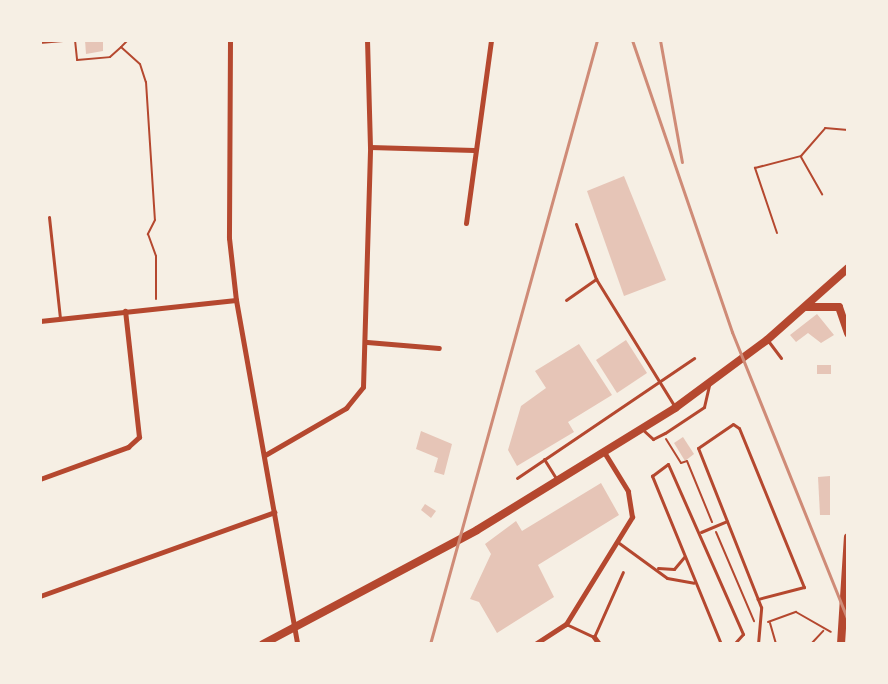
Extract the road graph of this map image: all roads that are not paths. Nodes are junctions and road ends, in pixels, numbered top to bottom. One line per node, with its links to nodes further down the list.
1 (230, 40): 11 (street)
2 (367, 40): 4 (street)
3 (491, 40): 5 (street)
4 (370, 147): 5 (street); 19 (street)
5 (474, 150): 7 (street)
6 (49, 217): 15 (lane)
7 (466, 223)
8 (576, 224): 10 (lane)
9 (848, 268): 13 (highway)
10 (596, 279): 12 (lane); 23 (lane)
11 (236, 300): 14 (street); 28 (street)
12 (566, 300)
13 (803, 308): 17 (highway); 18 (highway)
14 (125, 311): 15 (street); 31 (street)
15 (60, 318): 16 (street)
16 (40, 321)
17 (848, 333)
18 (767, 340): 22 (lane); 24 (highway)
19 (367, 342): 20 (street); 28 (street)
20 (439, 348)
21 (694, 358): 23 (lane)
22 (781, 358)
23 (657, 380): 25 (lane); 29 (lane)
24 (708, 384): 25 (highway); 26 (lane)
25 (675, 408): 26 (highway)
26 (642, 429): 27 (highway)
27 (604, 452): 32 (highway); 37 (street)
28 (265, 455): 33 (street)
29 (544, 459): 30 (lane); 32 (lane)
30 (517, 478)
31 (40, 479)
32 (557, 480): 45 (highway)
33 (274, 512): 42 (street); 45 (street)
34 (727, 521): 35 (lane); 43 (lane); 43 (lane)
35 (700, 532): 38 (lane); 54 (lane)
36 (848, 537): 56 (highway)
37 (619, 543): 39 (lane); 44 (street)
38 (685, 556): 39 (lane); 41 (lane)
39 (655, 566): 41 (lane)
40 (623, 572): 48 (lane)
41 (697, 585): 53 (lane)
42 (40, 596)
43 (758, 599): 55 (lane)
44 (566, 624): 46 (street); 48 (lane)
45 (295, 629): 49 (highway); 50 (street)
46 (554, 633): 47 (street); 51 (street)
47 (563, 634)
48 (594, 637): 52 (street)
49 (263, 644)
50 (297, 644)
51 (535, 644)
52 (599, 644)
53 (721, 644)
54 (734, 644)
55 (758, 644)
56 (841, 644)

